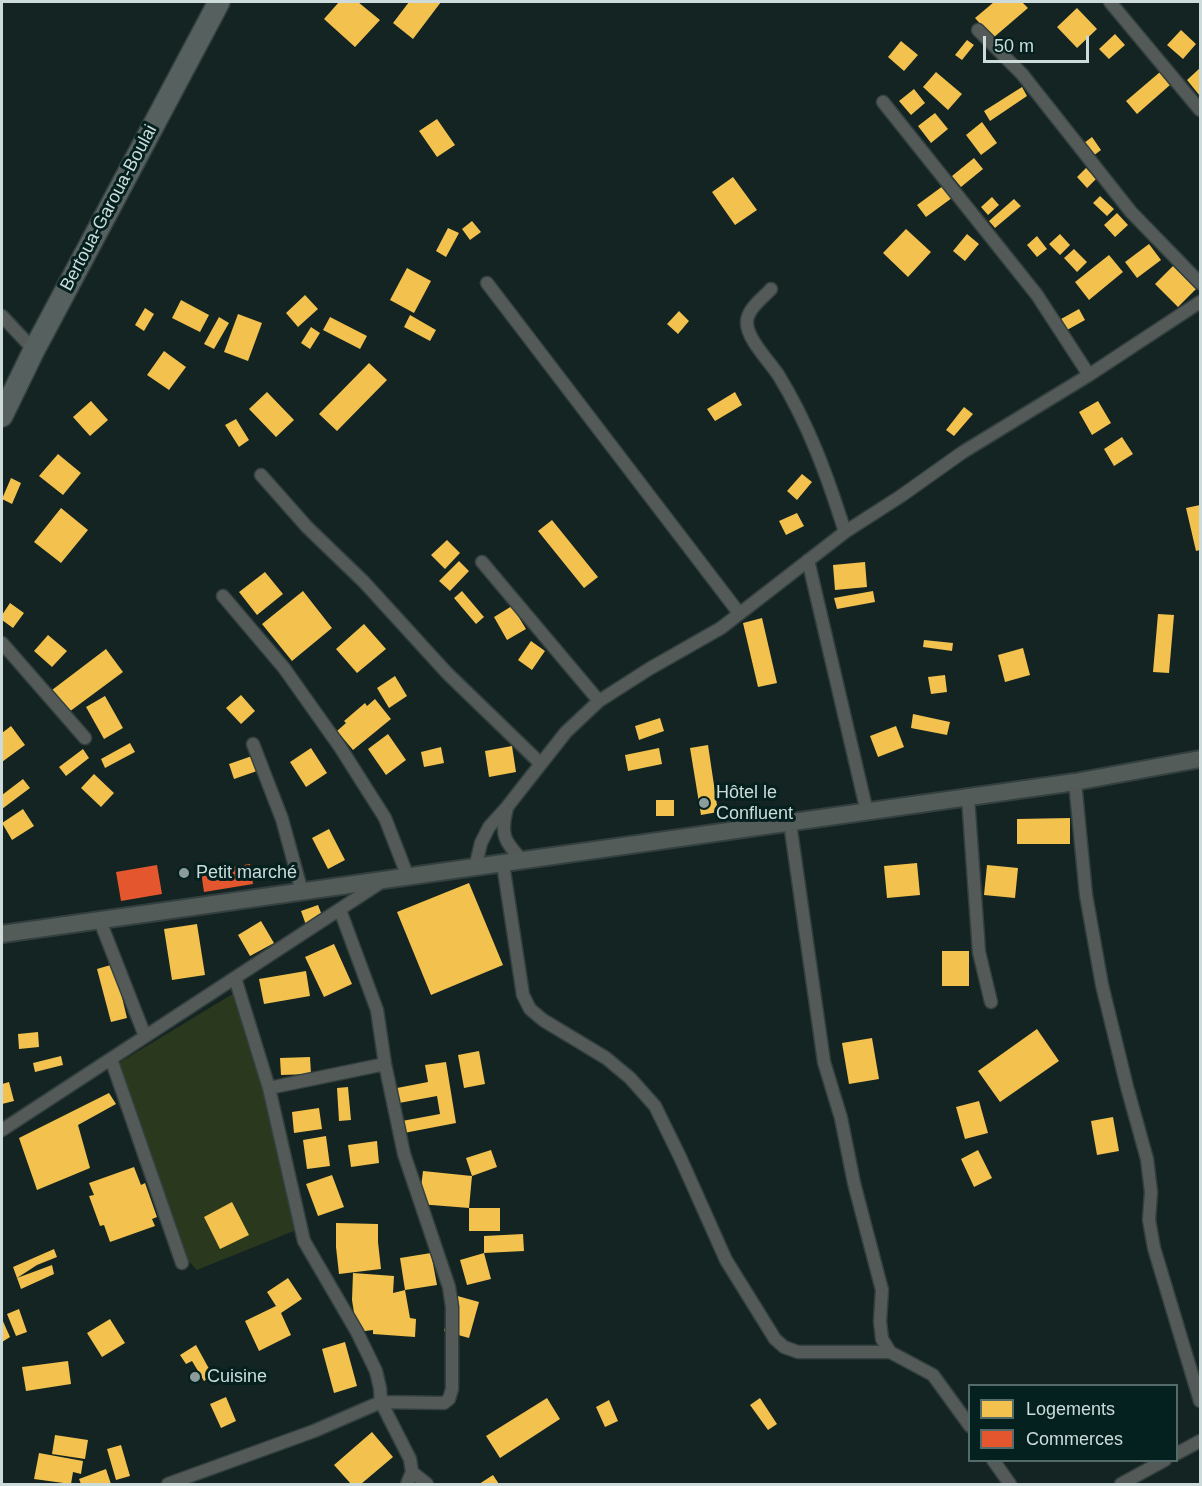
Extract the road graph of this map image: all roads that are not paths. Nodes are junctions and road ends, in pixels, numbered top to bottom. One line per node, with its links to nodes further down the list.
1 (219, 2): 11 (highway, Bertoua-Garoua-Boulai)
2 (1110, 2): 5 (street)
3 (978, 30): 7 (street)
4 (883, 102): 12 (street)
5 (1200, 110)
6 (486, 283): 19 (street)
7 (1200, 283)
8 (771, 289): 15 (street)
9 (1198, 308): 12 (street)
10 (2, 316): 11 (street)
11 (34, 350): 13 (highway, Bertoua-Garoua-Boulai)
12 (1089, 375): 15 (street)
13 (2, 416)
14 (261, 476): 25 (street)
15 (845, 532): 16 (street)
16 (808, 560): 19 (street); 29 (street)
17 (482, 562): 21 (street)
18 (223, 596): 34 (street)
19 (738, 613): 21 (street)
20 (2, 643): 22 (street)
21 (599, 701): 25 (street)
22 (85, 738)
23 (253, 744): 36 (street)
24 (1200, 759): 26 (street)
25 (540, 763): 28 (street)
26 (1075, 782): 27 (street); 49 (street)
27 (968, 797): 29 (street); 41 (street)
28 (507, 807): 31 (street); 33 (street)
29 (867, 812): 30 (street)
30 (790, 823): 31 (street); 48 (street)
31 (524, 861): 32 (street)
32 (503, 864): 33 (street); 48 (street)
33 (475, 868): 34 (street)
34 (408, 878): 35 (street)
35 (384, 881): 36 (street); 37 (street)
36 (302, 892): 38 (street)
37 (340, 910): 40 (street); 44 (street)
38 (100, 921): 39 (street); 42 (street)
39 (2, 934)
40 (235, 978): 42 (street); 45 (street)
41 (992, 1002)
42 (145, 1036): 43 (street)
43 (111, 1059): 46 (street); 47 (street)
44 (385, 1064): 45 (street); 50 (street)
45 (269, 1088): 50 (street)
46 (2, 1130)
47 (182, 1263)
48 (890, 1352): 51 (street)
49 (1200, 1401)
50 (381, 1402): 56 (street); 57 (street)
51 (968, 1425)
52 (1200, 1441): 53 (street)
53 (1178, 1453)
54 (994, 1462): 60 (street)
55 (1163, 1462): 61 (street)
56 (412, 1472): 58 (street); 59 (street)
57 (168, 1485)
58 (407, 1485)
59 (427, 1485)
60 (1010, 1485)
61 (1121, 1485)

